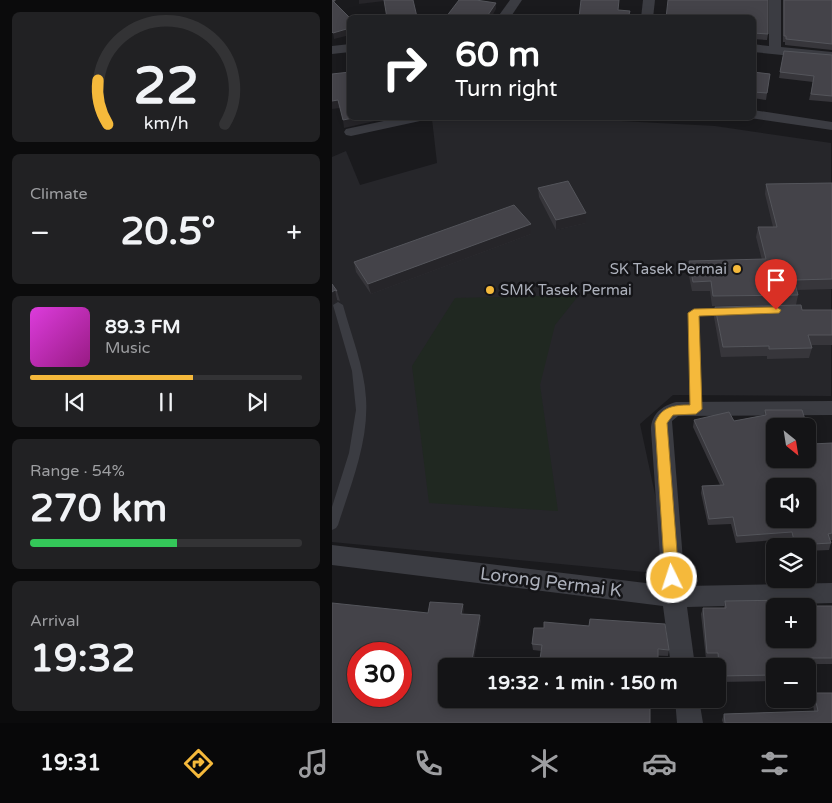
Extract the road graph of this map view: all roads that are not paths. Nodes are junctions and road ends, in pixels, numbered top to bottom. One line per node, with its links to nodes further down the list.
1 (516, 0): 4 (street)
2 (649, 0): 5 (street)
3 (774, 0): 9 (street)
4 (505, 15)
5 (647, 15)
6 (347, 48): 8 (street)
7 (756, 48): 9 (street)
8 (332, 50)
9 (775, 51): 10 (street)
10 (832, 56)
11 (756, 114): 13 (street)
12 (406, 120): 14 (street)
13 (832, 126)
14 (351, 132)
15 (338, 305): 19 (lane)
16 (738, 311): 18 (lane)
17 (832, 408): 18 (street)
18 (686, 409): 22 (street)
19 (332, 526)
20 (332, 555): 22 (street, Lorong Permai K)
21 (832, 593): 22 (street, Lorong Permai K)
22 (674, 597): 23 (street)
23 (681, 658)
24 (688, 708): 25 (street)
25 (690, 723)

